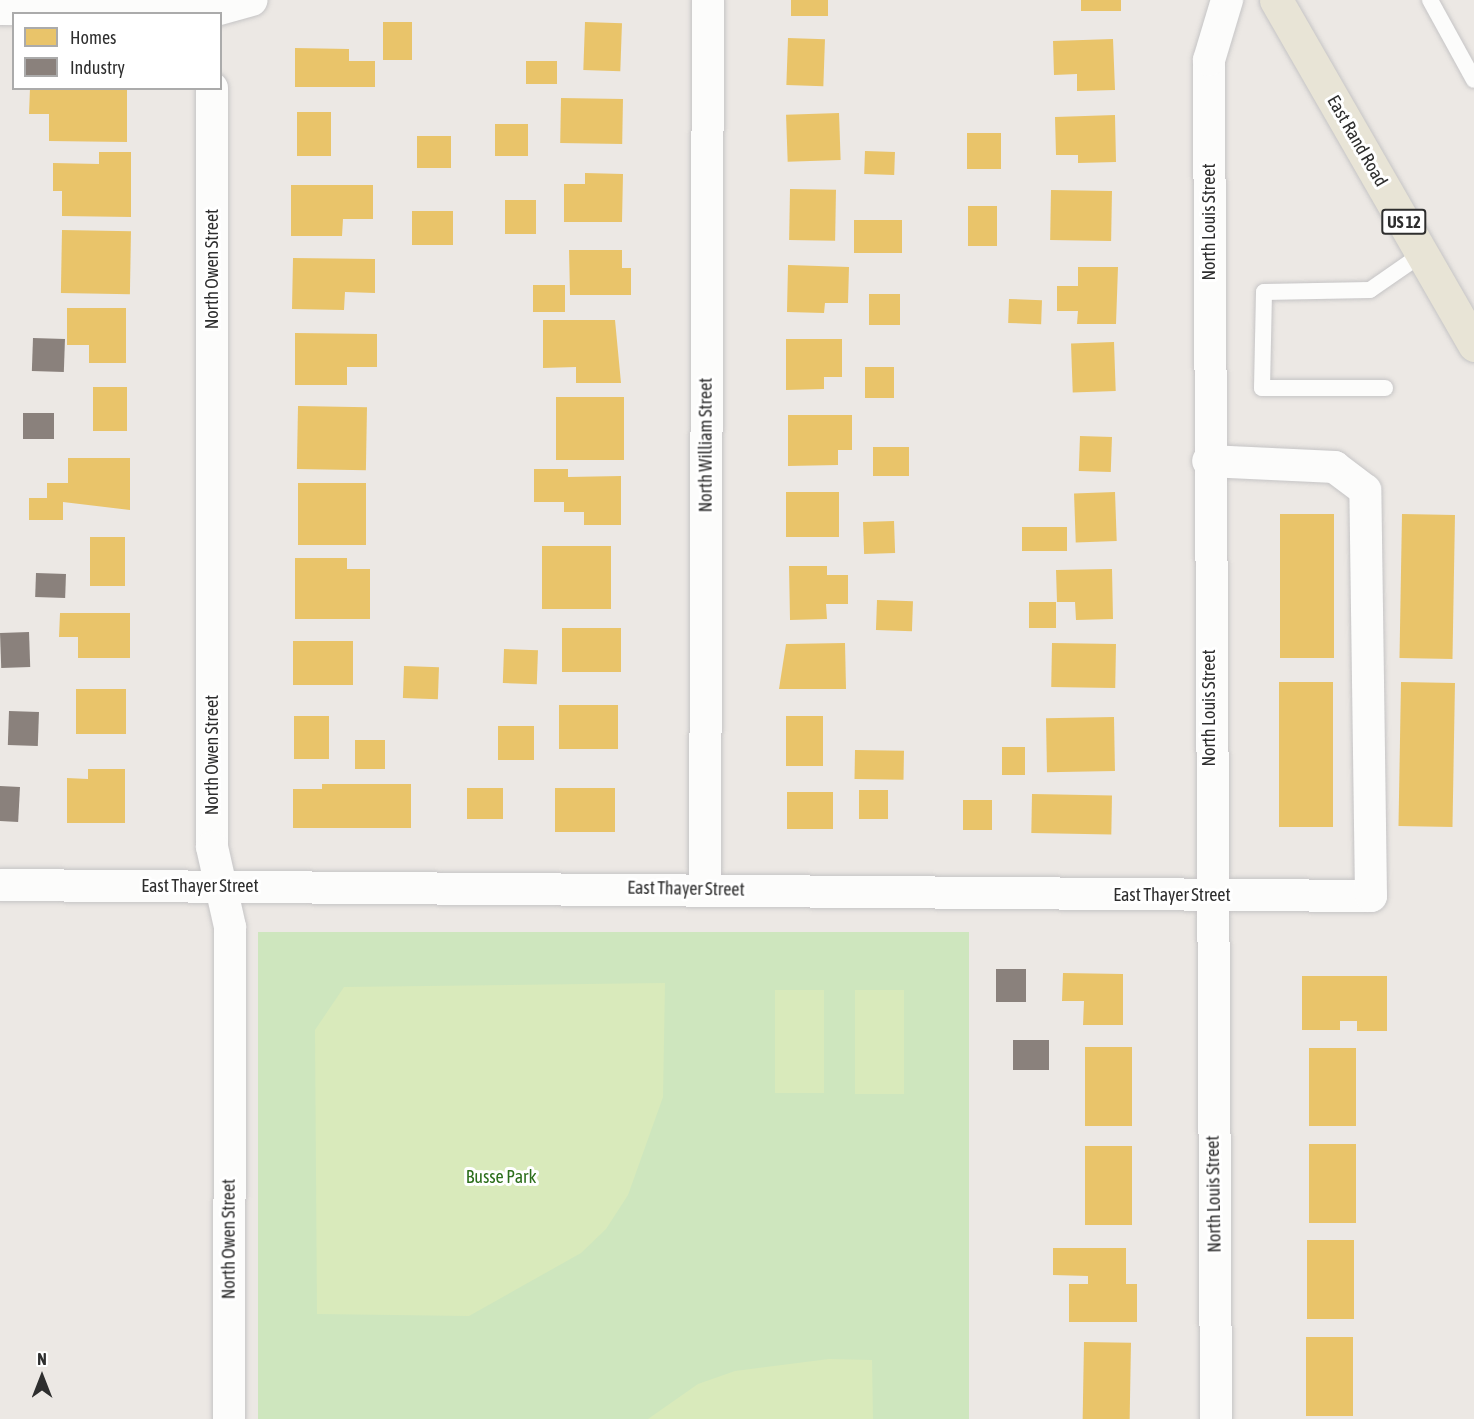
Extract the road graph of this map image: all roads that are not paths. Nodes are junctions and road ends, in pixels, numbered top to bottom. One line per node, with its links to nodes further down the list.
1 (252, 0): 6 (street)
2 (708, 0): 16 (street, North William Street)
3 (1227, 0): 13 (street, North Louis Street)
4 (1276, 0): 10 (main road, East Rand Road / US 12)
5 (1430, 0): 8 (lane)
6 (212, 8): 7 (street)
7 (0, 9)
8 (1474, 80)
9 (212, 90): 15 (street, North Owen Street)
10 (1422, 254): 11 (main road, East Rand Road / US 12); 12 (lane)
11 (1469, 324)
12 (1385, 388)
13 (1208, 461): 17 (street, North Louis Street); 17 (street, East Thayer Street)
14 (0, 885): 15 (street, East Thayer Street)
15 (219, 887): 16 (street, East Thayer Street); 18 (street, North Owen Street)
16 (705, 889): 17 (street, East Thayer Street)
17 (1210, 895): 19 (street, North Louis Street)
18 (229, 1419)
19 (1216, 1419)

